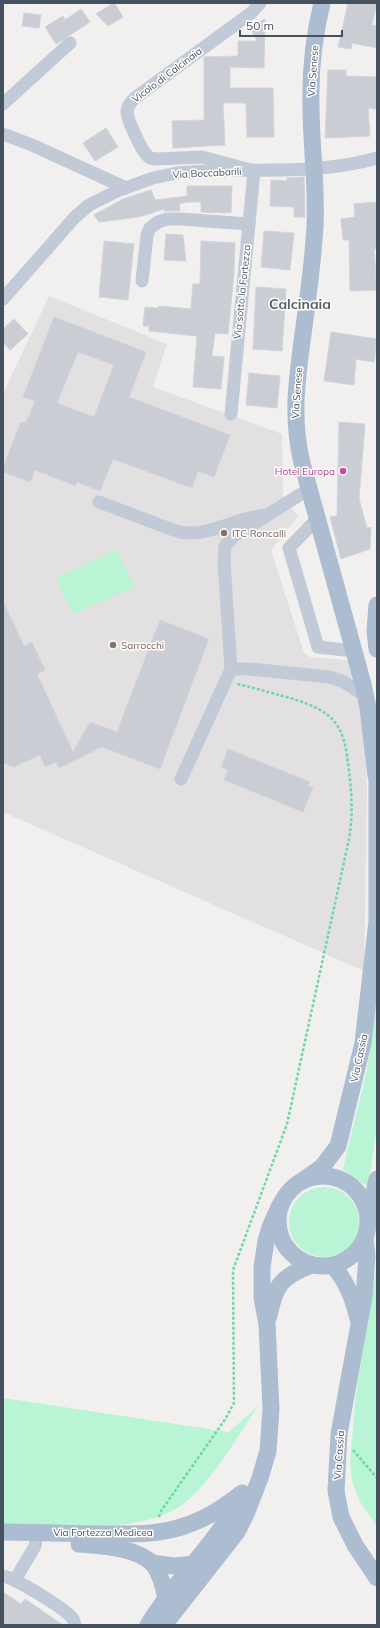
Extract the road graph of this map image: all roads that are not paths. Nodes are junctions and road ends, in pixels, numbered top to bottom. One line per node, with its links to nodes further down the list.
1 (260, 3): 8 (street, Vicolo di Calcinaia)
2 (322, 3): 7 (main road, Via Senese)
3 (70, 43): 4 (street)
4 (3, 104)
5 (3, 134): 9 (street)
6 (377, 158): 7 (street, Via Boccabarili)
7 (314, 167): 8 (street, Via Boccabarili); 14 (main road, Via Senese)
8 (254, 171): 9 (street, Via Boccabarili); 10 (street, Via sotto la Fortezza)
9 (126, 188): 12 (street, Via Boccabarili)
10 (249, 224): 11 (street); 13 (street, Via sotto la Fortezza)
11 (142, 280)
12 (3, 299)
13 (231, 414)
14 (309, 489): 16 (street); 17 (main road, Via Senese)
15 (99, 502): 18 (street)
16 (271, 514): 18 (street); 19 (street)
17 (318, 519): 21 (main road, Via Senese); 23 (street)
18 (198, 533): 19 (street)
19 (225, 546): 24 (street)
20 (377, 605): 22 (main road)
21 (348, 631): 22 (main road); 23 (main road, Via Senese)
22 (377, 648)
23 (354, 651): 25 (main road, Via Senese)
24 (229, 675): 25 (street); 28 (street)
25 (366, 696): 27 (main road, Via Senese)
26 (377, 747): 27 (main road)
27 (376, 776): 29 (main road, Via Cassia)
28 (181, 779)
29 (377, 922): 30 (main road, Via Cassia)
30 (305, 1179): 32 (main road, Via Cassia); 33 (main road, Via Cassia)
31 (377, 1179): 33 (main road, Via Cassia)
32 (280, 1206): 35 (main road, Via Cassia); 38 (main road)
33 (369, 1217): 34 (main road, Via Cassia)
34 (365, 1239): 36 (main road, Via Cassia); 37 (main road, Via Cassia)
35 (311, 1265): 36 (main road, Via Cassia); 38 (main road)
36 (333, 1266): 37 (main road, Via Cassia)
37 (359, 1323): 47 (main road, Via Cassia)
38 (267, 1324): 39 (main road)
39 (268, 1434): 40 (main road); 41 (main road)
40 (242, 1493): 43 (main road, Via Fortezza Medicea); 46 (main road)
41 (246, 1514): 46 (main road); 52 (main road)
42 (3, 1532): 43 (main road, Via Fortezza Medicea)
43 (37, 1537): 44 (main road); 45 (main road); 48 (street)
44 (3, 1541)
45 (152, 1563): 46 (main road); 49 (main road)
46 (193, 1564): 49 (main road)
47 (375, 1575)
48 (9, 1578): 50 (street)
49 (166, 1599): 51 (main road)
50 (75, 1625)
51 (148, 1625)
52 (164, 1625)

